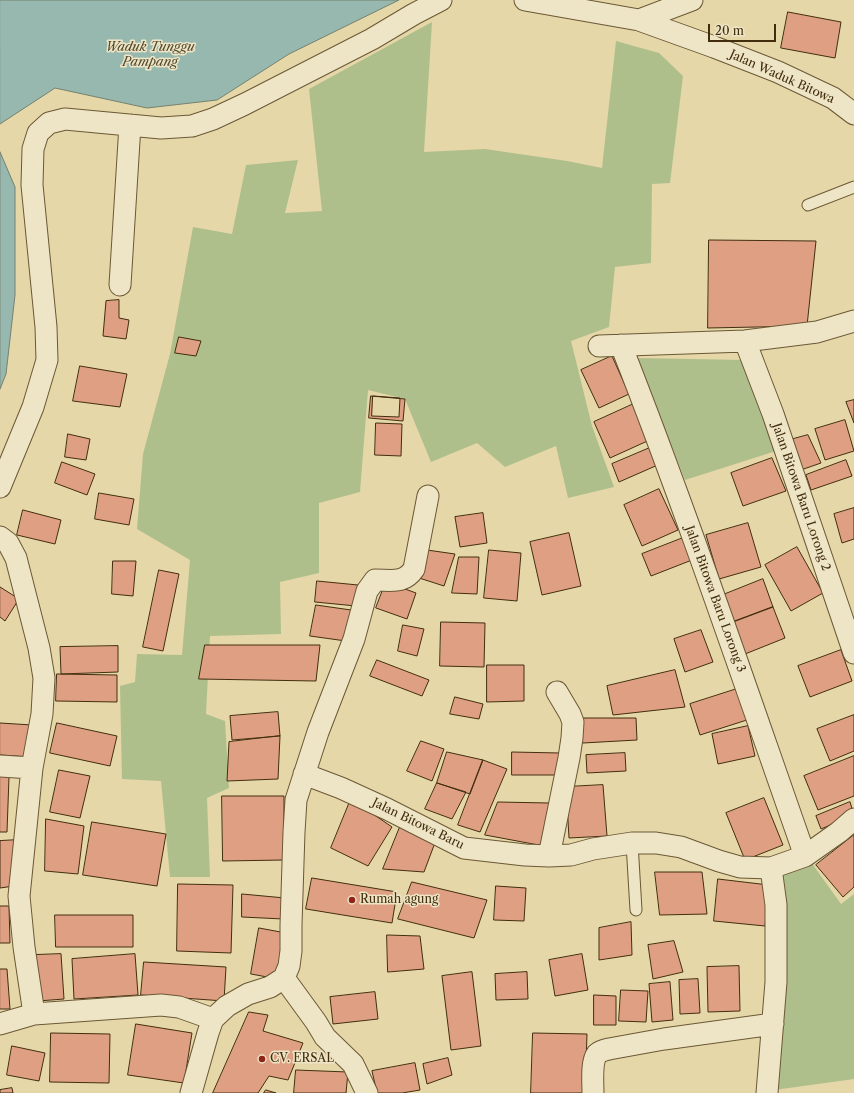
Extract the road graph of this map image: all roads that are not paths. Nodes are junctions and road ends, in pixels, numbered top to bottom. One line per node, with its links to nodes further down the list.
1 (441, 0): 7 (street)
2 (525, 0): 5 (street, Jalan Waduk Bitowa)
3 (660, 0): 5 (lane)
4 (692, 0): 5 (street)
5 (639, 20): 6 (street, Jalan Waduk Bitowa)
6 (854, 114)
7 (130, 125): 10 (street); 15 (street)
8 (854, 187): 9 (lane)
9 (808, 205)
10 (120, 285)
11 (854, 322): 12 (street)
12 (745, 341): 13 (street); 18 (street, Jalan Bitowa Baru Lorong 2)
13 (621, 345): 14 (street); 26 (street, Jalan Bitowa Baru Lorong 3)
14 (600, 346)
15 (0, 487)
16 (428, 496): 22 (street)
17 (0, 537): 21 (street)
18 (854, 653)
19 (557, 692): 25 (street)
20 (0, 766): 21 (street)
21 (32, 768): 30 (street)
22 (304, 774): 25 (street, Jalan Bitowa Baru); 29 (street)
23 (854, 819): 26 (street, Jalan Bitowa Baru)
24 (632, 843): 25 (street, Jalan Bitowa Baru); 27 (street, Jalan Bitowa Baru); 28 (lane)
25 (549, 856)
26 (805, 856): 27 (street, Jalan Bitowa Baru)
27 (771, 868): 33 (street)
28 (636, 910)
29 (284, 978): 31 (street); 35 (street)
30 (34, 1014): 31 (street); 32 (street)
31 (213, 1019): 34 (street)
32 (0, 1024)
33 (773, 1024): 36 (street); 37 (street)
34 (191, 1093)
35 (367, 1093)
36 (593, 1093)
37 (767, 1093)

